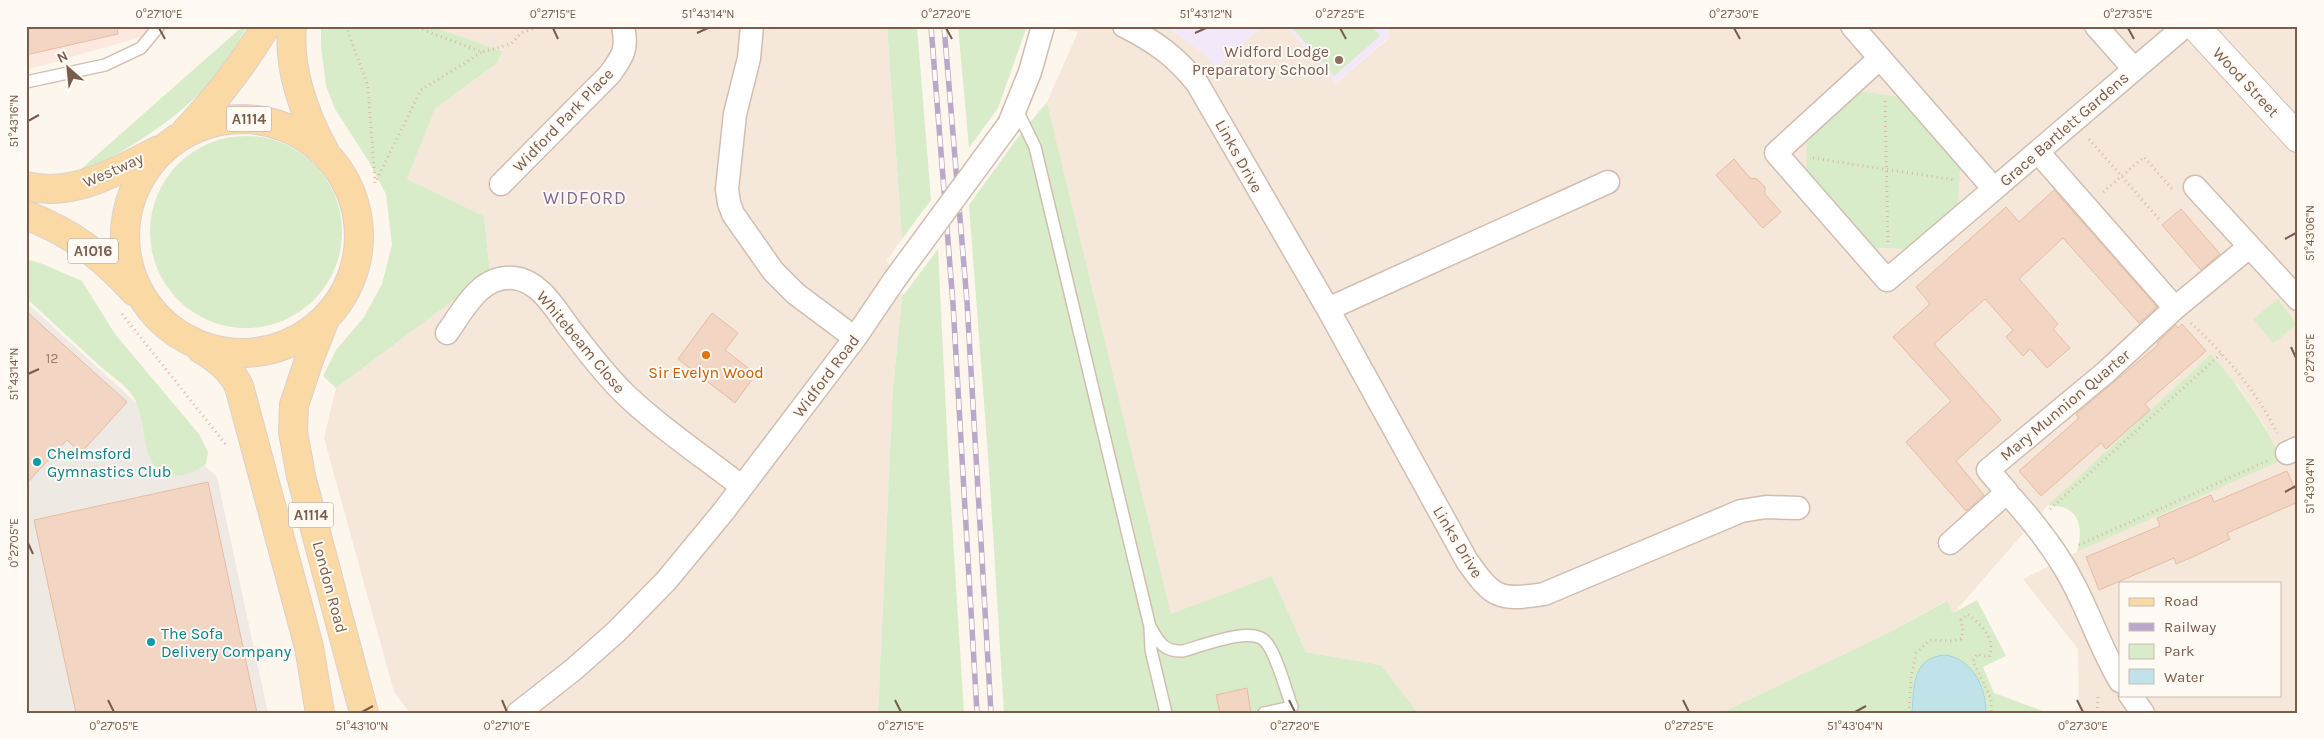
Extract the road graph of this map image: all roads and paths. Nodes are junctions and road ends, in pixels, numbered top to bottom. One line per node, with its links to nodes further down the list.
1 (159, 26): 18 (lane)
2 (266, 26): 22 (main road, A1114)
3 (292, 26): 24 (main road, A1114)
4 (346, 26): 15 (path)
5 (413, 26): 15 (path)
6 (540, 26): 15 (path)
7 (623, 26): 29 (street, Widford Park Place)
8 (752, 26): 45 (street)
9 (1043, 26): 19 (street, Widford Road)
10 (1124, 26): 41 (street, Links Drive)
11 (1852, 26): 16 (street, Grace Bartlett Gardens)
12 (2096, 26): 17 (street, Grace Bartlett Gardens)
13 (2185, 26): 17 (street, Grace Bartlett Gardens)
14 (2195, 26): 21 (main road, Wood Street)
15 (482, 52)
16 (1880, 58): 25 (street); 26 (path); 31 (street, Grace Bartlett Gardens)
17 (2134, 69): 20 (street, Grace Bartlett Gardens)
18 (26, 82)
19 (1013, 116): 45 (street, Widford Road, bridge); 56 (lane)
20 (2073, 122): 23 (street, Grace Bartlett Gardens); 27 (path)
21 (2298, 138)
22 (175, 140): 24 (main road, A1114); 30 (main road, Westway); 39 (main road, A1114)
23 (2038, 152): 31 (street, Grace Bartlett Gardens); 33 (street)
24 (326, 153): 43 (main road, A1114)
25 (1776, 153): 26 (path); 37 (street)
26 (1886, 170): 31 (path); 37 (path)
27 (2122, 176): 32 (path); 33 (path); 35 (path)
28 (1608, 182): 41 (street)
29 (501, 184)
30 (26, 186)
31 (1994, 189): 37 (street, Grace Bartlett Gardens)
32 (2185, 190): 36 (street)
33 (2086, 206): 40 (street)
34 (26, 215): 39 (main road, A1016)
35 (2159, 219)
36 (2249, 247): 38 (street); 40 (street, Mary Munnion Quarter)
37 (1887, 280)
38 (2298, 299)
39 (147, 305): 46 (main road, A1114)
40 (2175, 308): 47 (path); 54 (street, Mary Munnion Quarter)
41 (1328, 309): 52 (street, Links Drive)
42 (120, 312): 48 (path)
43 (326, 318): 46 (main road, A1114); 62 (main road, London Road / A1114)
44 (447, 333): 50 (street, Whitebeam Close)
45 (855, 338): 50 (street, Widford Road)
46 (186, 339): 61 (main road, A1114)
47 (2222, 353): 49 (path); 53 (path)
48 (228, 448)
49 (2292, 450): 55 (path)
50 (741, 486): 58 (street, Widford Road)
51 (2012, 498): 53 (street)
52 (1798, 508)
53 (2035, 523): 55 (street)
54 (1950, 543)
55 (2058, 554): 57 (street)
56 (1150, 627): 65 (lane); 66 (lane)
57 (2119, 679)
58 (552, 688): 63 (street, Widford Road); 64 (street, Widford Road)
59 (2131, 696): 70 (street)
60 (2098, 697): 69 (path)
61 (320, 713)
62 (364, 713)
63 (518, 713)
64 (532, 713)
65 (1166, 713)
66 (1264, 713)
67 (1909, 713): 68 (path)
68 (1991, 713)
69 (2097, 713)
70 (2143, 713)

